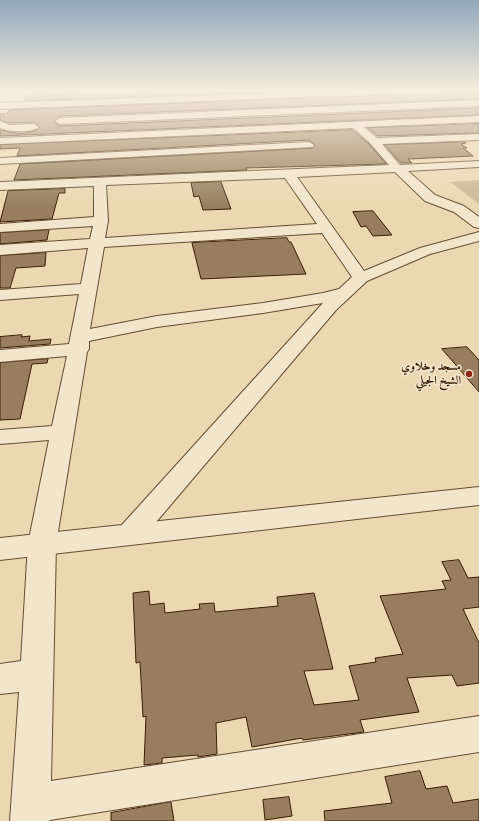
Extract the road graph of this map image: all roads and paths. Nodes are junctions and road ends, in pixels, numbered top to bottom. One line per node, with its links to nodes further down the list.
1 (3, 130): 13 (street)
2 (57, 130): 10 (street)
3 (138, 130): 8 (street)
4 (236, 130): 8 (street)
5 (299, 130): 14 (street)
6 (362, 130): 12 (street)
7 (406, 130): 11 (street)
8 (139, 134): 10 (street); 14 (street)
9 (479, 137): 11 (street)
10 (60, 138): 13 (street)
11 (418, 139): 12 (street)
12 (374, 141): 18 (street)
13 (1, 143)
14 (143, 153): 15 (street); 21 (street)
15 (0, 161)
16 (322, 162): 19 (street)
17 (479, 164): 18 (street)
18 (397, 168): 19 (street); 25 (street)
19 (330, 172): 20 (street)
20 (289, 175): 21 (street); 27 (street)
21 (146, 181): 22 (street)
22 (100, 182): 23 (street); 24 (street)
23 (0, 186)
24 (101, 221): 26 (street); 29 (street)
25 (479, 224)
26 (0, 228)
27 (326, 228): 29 (street); 31 (street)
28 (479, 236): 31 (street)
29 (98, 243): 30 (street); 32 (street)
30 (0, 250)
31 (361, 278): 33 (street)
32 (89, 288): 34 (street); 35 (street)
33 (342, 293): 35 (street); 40 (street)
34 (0, 295)
35 (80, 343): 36 (street); 37 (street)
36 (0, 356)
37 (62, 432): 38 (street); 41 (street)
38 (0, 437)
39 (479, 496): 40 (street)
40 (130, 534): 41 (street)
41 (42, 544): 42 (street); 43 (street)
42 (0, 549)
43 (37, 674): 44 (street); 46 (street)
44 (0, 680)
45 (479, 734): 46 (street)
46 (31, 812)

